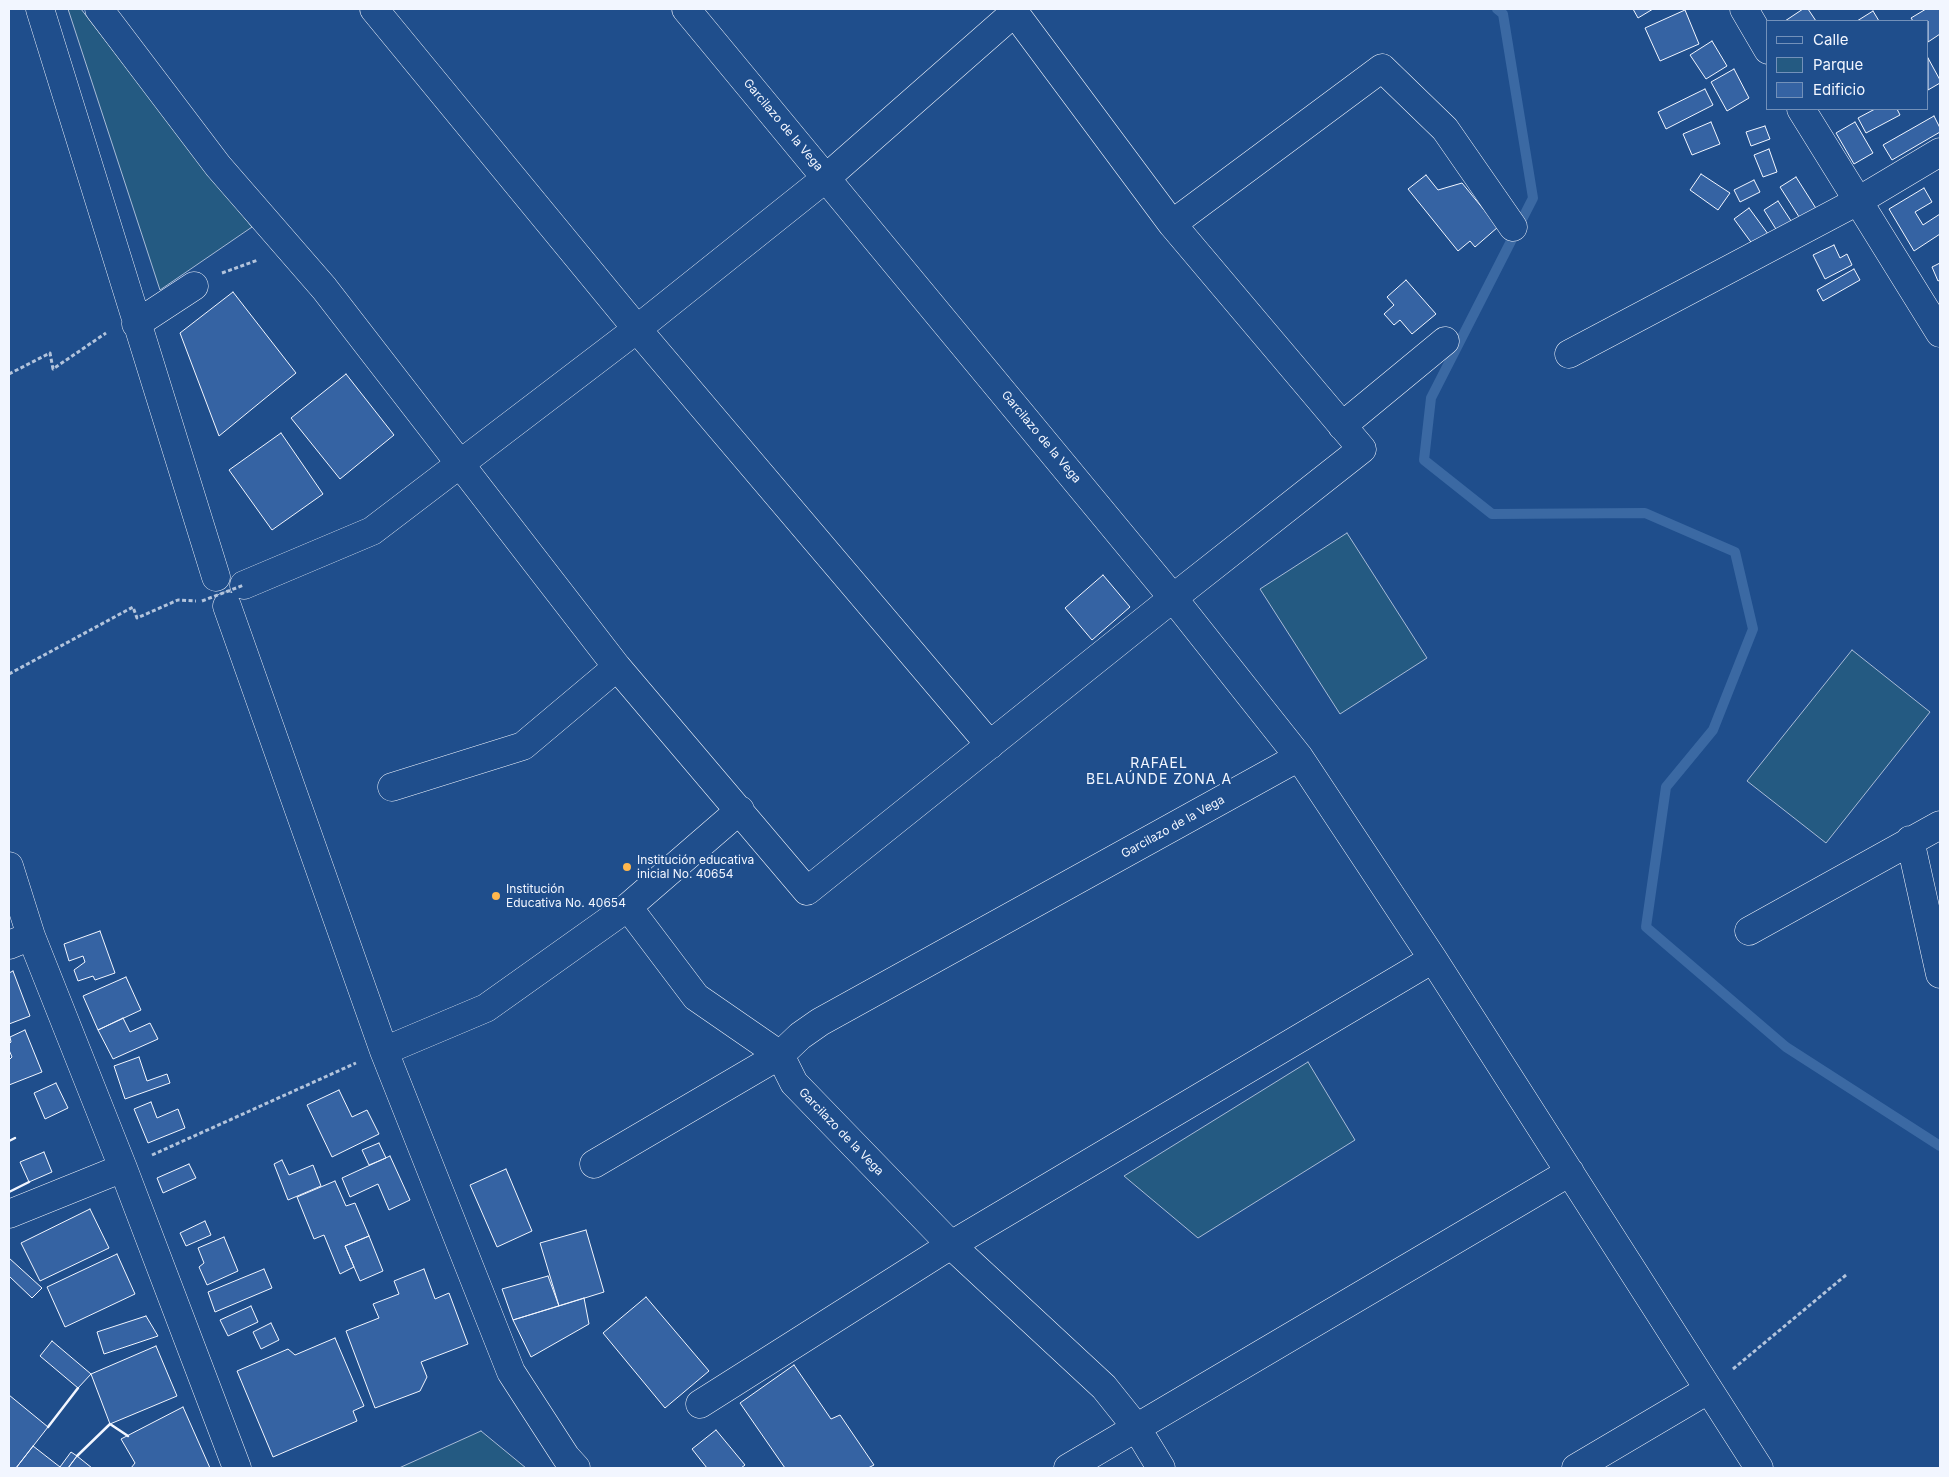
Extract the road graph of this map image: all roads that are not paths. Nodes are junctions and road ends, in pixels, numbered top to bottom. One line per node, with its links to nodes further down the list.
1 (40, 9): 15 (street)
2 (99, 9): 21 (street)
3 (374, 9): 16 (street)
4 (686, 9): 10 (street, Garcilazo de la Vega)
5 (1744, 9): 7 (street)
6 (1014, 10): 10 (street); 12 (street)
7 (1766, 47)
8 (1802, 110): 11 (street)
9 (1940, 152): 11 (street)
10 (826, 178): 16 (street); 24 (street, Garcilazo de la Vega)
11 (1858, 201): 17 (street); 19 (street)
12 (1172, 224): 13 (street); 20 (street)
13 (1513, 227)
14 (194, 286): 15 (street)
15 (135, 319): 22 (street)
16 (637, 329): 21 (street); 27 (street)
17 (1940, 333)
18 (1445, 341): 20 (street)
19 (1569, 354)
20 (1342, 426): 24 (street)
21 (459, 465): 23 (street); 26 (street)
22 (216, 577)
23 (244, 585)
24 (1173, 598): 27 (street); 28 (street, Garcilazo de la Vega)
25 (215, 604): 39 (street)
26 (617, 667): 29 (street); 30 (street)
27 (990, 744): 30 (street)
28 (1299, 757): 37 (street); 40 (street, Garcilazo de la Vega)
29 (392, 787)
30 (740, 810): 34 (street)
31 (1940, 825): 32 (street)
32 (1910, 840): 35 (street); 38 (street)
33 (9, 866): 36 (street)
34 (628, 907): 39 (street); 40 (street)
35 (1749, 931)
36 (20, 941): 42 (street)
37 (1433, 959): 43 (street); 45 (street)
38 (1940, 974)
39 (384, 1051): 50 (street)
40 (780, 1055): 41 (street); 45 (street, Garcilazo de la Vega)
41 (594, 1164)
42 (123, 1168): 44 (street); 49 (street)
43 (1570, 1172): 46 (street); 48 (street)
44 (9, 1214)
45 (951, 1245): 47 (street); 48 (street, Garcilazo de la Vega)
46 (1708, 1390): 53 (street); 54 (street)
47 (700, 1404)
48 (1136, 1427): 51 (street); 52 (street, Garcilazo de la Vega)
49 (237, 1468)
50 (576, 1468)
51 (1068, 1468)
52 (1160, 1468)
53 (1576, 1468)
54 (1759, 1468)

